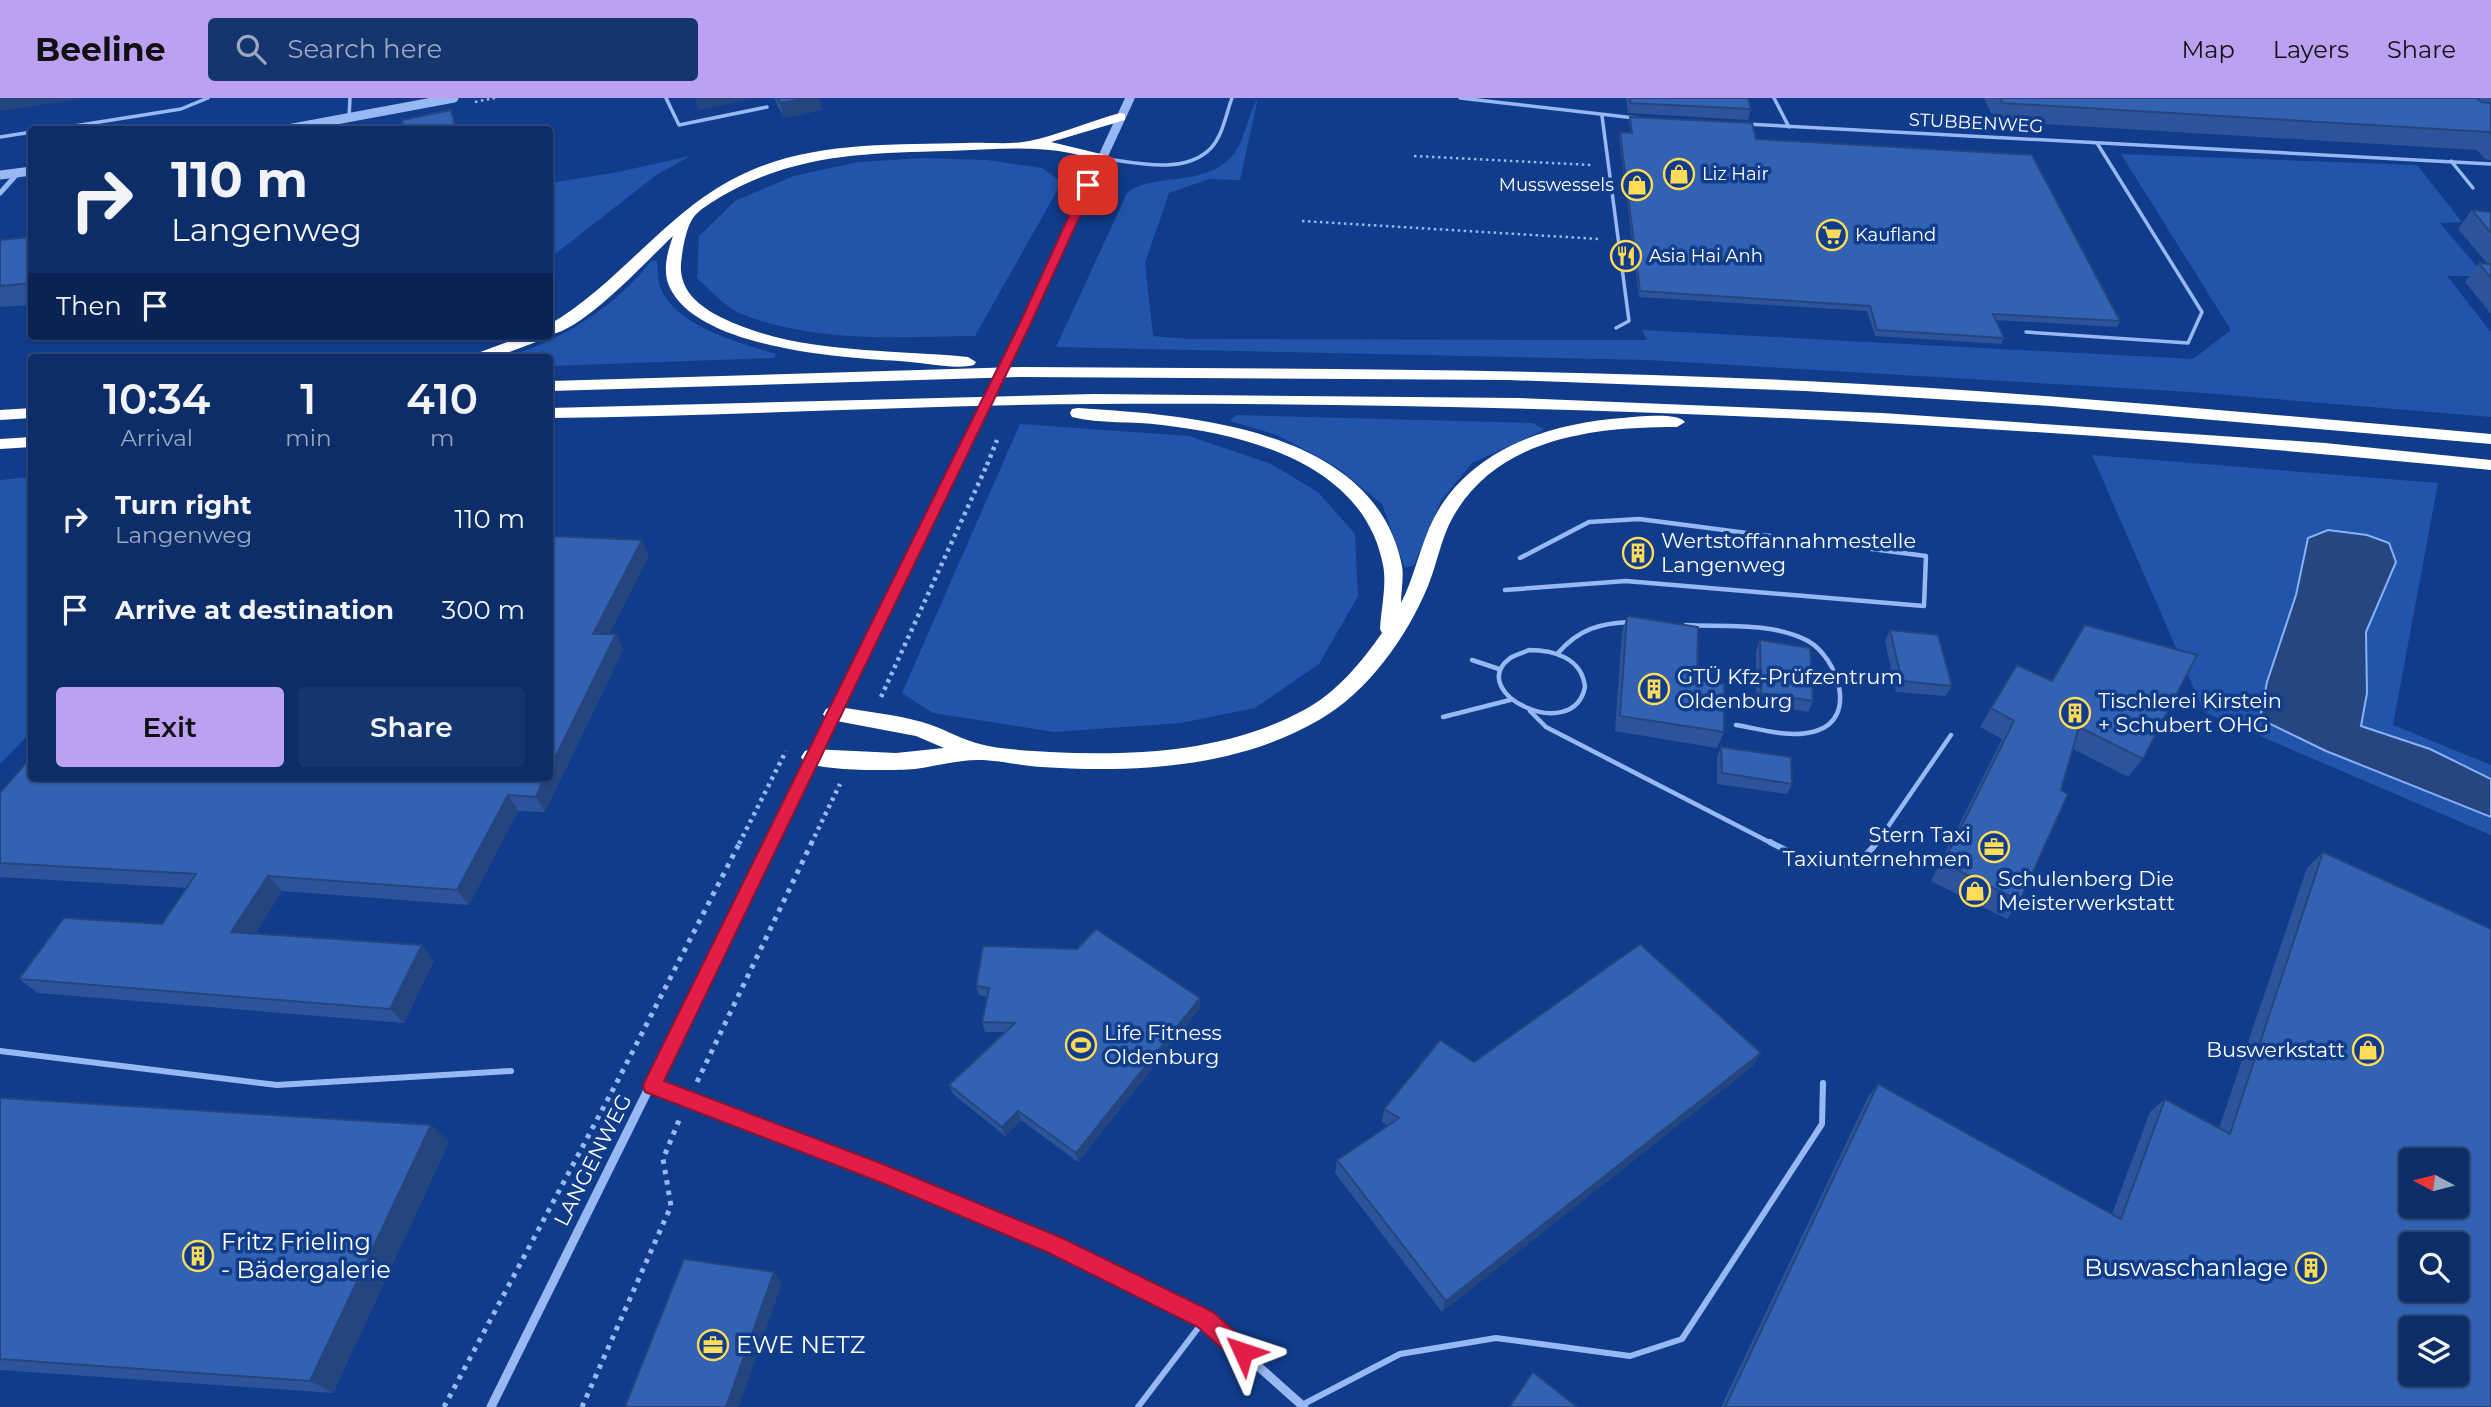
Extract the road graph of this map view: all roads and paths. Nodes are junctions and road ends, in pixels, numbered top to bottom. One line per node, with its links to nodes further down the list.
1 (208, 98): 15 (lane)
2 (350, 98): 12 (lane)
3 (454, 98): 12 (street)
4 (666, 98): 9 (lane)
5 (1130, 98): 11 (street, LANGENWEG)
6 (1232, 98): 24 (lane)
7 (1460, 98): 10 (lane)
8 (1774, 98): 17 (lane)
9 (767, 107)
10 (1602, 116): 13 (lane); 27 (lane)
11 (1120, 117): 21 (highway); 24 (street, LANGENWEG)
12 (349, 118): 16 (street)
13 (1644, 118)
14 (1736, 124): 17 (lane, STUBBENWEG)
15 (74, 126)
16 (304, 126)
17 (1789, 127): 20 (lane, STUBBENWEG)
18 (28, 133): 19 (lane)
19 (0, 137)
20 (2097, 143): 25 (lane, STUBBENWEG); 39 (lane)
21 (1026, 145): 22 (highway); 24 (highway)
22 (958, 148): 24 (highway); 33 (highway)
23 (1414, 156): 27 (path)
24 (1101, 158): 36 (street, LANGENWEG)
25 (2451, 161): 26 (lane, STUBBENWEG); 31 (lane)
26 (2491, 164)
27 (1609, 166): 35 (lane)
28 (28, 171): 29 (street)
29 (18, 173): 30 (street); 32 (street)
30 (0, 175)
31 (2473, 188)
32 (0, 193)
33 (686, 220): 37 (highway); 42 (highway)
34 (1302, 220): 35 (path)
35 (1618, 239): 38 (lane)
36 (1026, 323): 63 (street, LANGENWEG, bridge)
37 (553, 328)
38 (1616, 328)
39 (2026, 332)
40 (527, 340): 41 (highway)
41 (489, 354)
42 (1021, 372): 43 (highway); 49 (highway)
43 (553, 386)
44 (961, 403): 46 (highway); 48 (highway); 57 (highway)
45 (28, 413): 47 (highway)
46 (553, 413)
47 (0, 415)
48 (1882, 418): 52 (highway); 57 (highway)
49 (2491, 439)
50 (28, 442): 51 (highway)
51 (0, 444)
52 (2491, 464)
53 (1520, 558): 54 (lane)
54 (1505, 590)
55 (1639, 622): 58 (lane)
56 (1678, 625): 65 (lane)
57 (1388, 639): 68 (highway)
58 (1558, 653): 60 (lane); 62 (lane)
59 (1472, 660): 60 (lane)
60 (1499, 669): 61 (lane)
61 (1510, 700): 62 (lane); 64 (lane)
62 (1530, 711): 66 (lane)
63 (833, 714): 68 (highway); 69 (street, LANGENWEG)
64 (1443, 717)
65 (1736, 725)
66 (1951, 735)
67 (791, 742): 77 (path)
68 (976, 752): 69 (highway)
69 (812, 757): 73 (street, LANGENWEG)
70 (0, 1051): 71 (lane)
71 (511, 1071)
72 (1823, 1083): 76 (lane)
73 (652, 1085): 74 (street); 78 (street, LANGENWEG)
74 (689, 1098): 75 (street); 79 (path)
75 (1205, 1319): 76 (street); 80 (lane)
76 (1303, 1406)
77 (444, 1407)
78 (491, 1407)
79 (582, 1407)
80 (1139, 1407)

